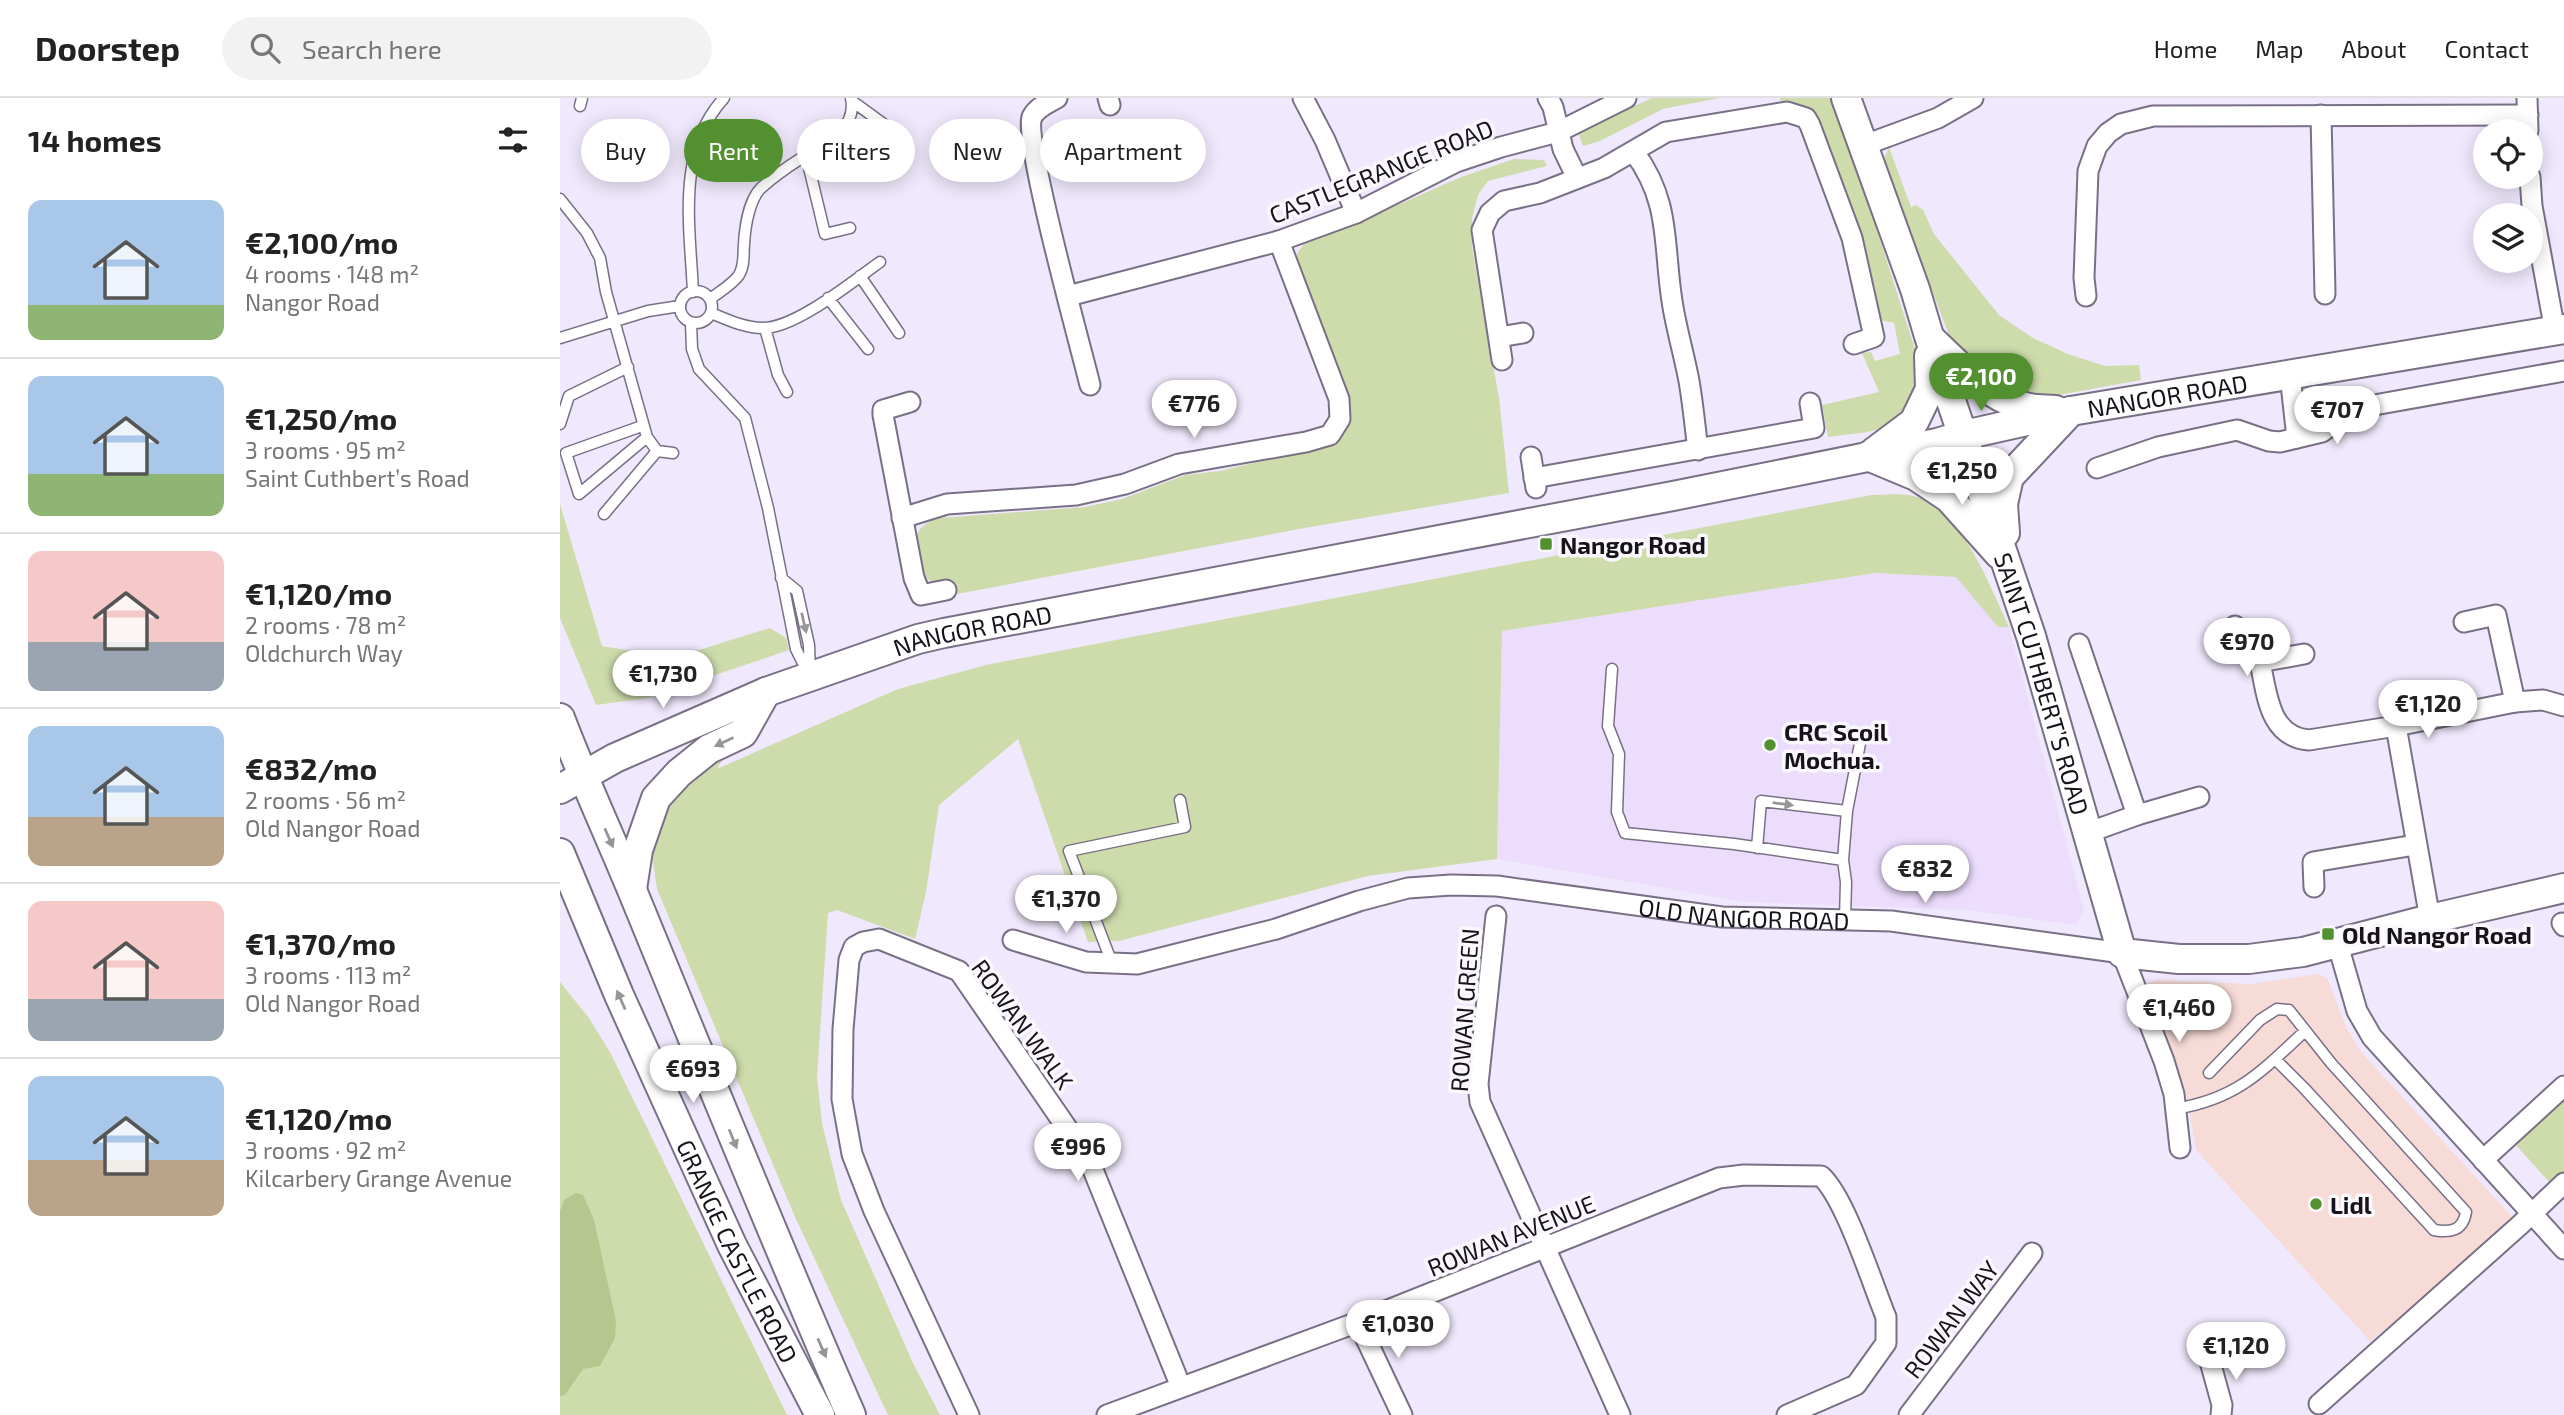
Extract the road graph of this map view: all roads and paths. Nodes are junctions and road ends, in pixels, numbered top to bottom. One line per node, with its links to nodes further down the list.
1 (724, 98): 26 (lane)
2 (1058, 98): 28 (street)
3 (1303, 98): 21 (street)
4 (1548, 98): 13 (street)
5 (1626, 98): 13 (street, CASTLEGRANGE ROAD)
6 (1846, 98): 14 (main road, SAINT CUTHBERT’S ROAD)
7 (1973, 98): 14 (street)
8 (852, 100): 11 (lane); 12 (lane)
9 (2321, 115): 10 (street); 27 (street); 29 (street)
10 (2528, 115)
11 (848, 119)
12 (877, 119)
13 (1558, 132): 17 (street); 21 (street, CASTLEGRANGE ROAD)
14 (1862, 146): 41 (main road, SAINT CUTHBERT’S ROAD)
15 (1634, 152): 17 (street); 43 (street); 59 (street)
16 (797, 161): 31 (lane)
17 (1577, 178): 40 (street)
18 (812, 182): 22 (lane)
19 (2530, 189): 37 (street)
20 (562, 204): 34 (lane)
21 (1356, 213): 23 (street, CASTLEGRANGE ROAD)
22 (850, 228)
23 (1279, 241): 28 (street, CASTLEGRANGE ROAD); 66 (street)
24 (880, 262): 25 (lane)
25 (860, 276): 30 (lane); 38 (lane)
26 (693, 292): 31 (lane); 32 (lane)
27 (2325, 294)
28 (1068, 296): 49 (street)
29 (2086, 296)
30 (828, 298): 36 (lane); 44 (lane)
31 (710, 299): 33 (lane)
32 (680, 306): 34 (lane); 35 (lane)
33 (711, 313): 35 (lane); 36 (lane)
34 (615, 320): 42 (lane); 46 (lane)
35 (691, 323): 75 (lane)
36 (765, 328): 50 (lane)
37 (2559, 330): 48 (main road, NANGOR ROAD)
38 (899, 333)
39 (1523, 333): 40 (street)
40 (1499, 337): 45 (street)
41 (1929, 337): 53 (main road); 56 (main road, SAINT CUTHBERT’S ROAD); 62 (main road)
42 (560, 338)
43 (1854, 344)
44 (868, 349)
45 (1502, 360)
46 (628, 367): 54 (lane); 55 (lane)
47 (2564, 371): 58 (street)
48 (2290, 374): 53 (main road, NANGOR ROAD); 58 (street)
49 (1090, 385)
50 (787, 392)
51 (910, 402): 66 (street)
52 (1810, 403): 59 (street)
53 (2071, 411): 56 (main road, NANGOR ROAD); 67 (main road)
54 (560, 424)
55 (642, 426): 57 (lane); 57 (lane)
56 (1964, 435): 62 (main road, NANGOR ROAD); 67 (main road, SAINT CUTHBERT’S ROAD)
57 (647, 437): 60 (lane)
58 (2297, 438): 64 (street)
59 (1698, 450): 63 (street)
60 (657, 451): 61 (lane); 65 (lane)
61 (673, 453)
62 (1868, 456): 67 (main road); 75 (main road, NANGOR ROAD)
63 (1531, 457)
64 (2097, 468)
65 (604, 514)
66 (902, 518): 68 (street)
67 (2007, 564): 87 (main road, SAINT CUTHBERT’S ROAD)
68 (946, 590)
69 (2464, 622): 77 (street)
70 (2235, 626): 73 (street)
71 (2079, 644): 86 (street)
72 (2304, 654): 73 (street)
73 (2260, 662): 80 (street)
74 (1612, 669): 89 (lane)
75 (810, 676): 76 (main road, NANGOR ROAD)
76 (766, 692): 82 (main road, NANGOR ROAD); 94 (main road, one-way to 94)
77 (2515, 702): 78 (street); 80 (street)
78 (2564, 706)
79 (560, 718): 82 (main road, GRANGE CASTLE ROAD)
80 (2396, 726): 88 (street)
81 (1862, 733): 85 (lane)
82 (571, 782): 94 (main road, GRANGE CASTLE ROAD, one-way to 94)
83 (2199, 797): 86 (street)
84 (1180, 800): 103 (lane)
85 (1847, 811): 89 (lane, one-way to 85); 91 (lane)
86 (2137, 815): 87 (street)
87 (2087, 833): 102 (main road, SAINT CUTHBERT’S ROAD)
88 (2415, 845): 92 (street); 98 (street)
89 (1756, 848): 91 (lane)
90 (560, 853): 99 (main road, GRANGE CASTLE ROAD)
91 (1843, 860): 97 (lane)
92 (2314, 887)
93 (2564, 888): 98 (main road, OLD NANGOR ROAD)
94 (632, 889): 121 (main road, GRANGE CASTLE ROAD, one-way to 121)
95 (560, 900): 99 (main road)
96 (1496, 916): 113 (street, ROWAN GREEN)
97 (1846, 919): 102 (street, OLD NANGOR ROAD); 103 (street, OLD NANGOR ROAD)
98 (2430, 919): 101 (main road, OLD NANGOR ROAD)
99 (592, 934): 120 (main road, GRANGE CASTLE ROAD, one-way to 99)
100 (1013, 940): 103 (street, OLD NANGOR ROAD)
101 (2338, 945): 102 (main road, OLD NANGOR ROAD); 110 (street)
102 (2122, 953): 108 (street)
103 (1112, 964)
104 (2305, 1031): 105 (lane); 105 (lane); 106 (lane)
105 (2275, 1059): 108 (lane)
106 (2209, 1073)
107 (2564, 1086): 110 (street)
108 (2175, 1109): 109 (street)
109 (2179, 1148)
110 (2483, 1160): 112 (street)
111 (2564, 1183): 112 (street)
112 (2532, 1213): 114 (street); 119 (street)
113 (1544, 1248): 116 (street, ROWAN AVENUE); 125 (street, ROWAN GREEN); 126 (street, ROWAN AVENUE)
114 (2564, 1249)
115 (2032, 1253): 127 (street, ROWAN WAY)
116 (1358, 1322): 118 (street, ROWAN AVENUE); 124 (street)
117 (2208, 1354): 128 (street)
118 (1181, 1387): 122 (street, ROWAN WALK); 123 (street, ROWAN AVENUE)
119 (2319, 1404)
120 (820, 1415)
121 (851, 1415)
122 (969, 1415)
123 (1107, 1415)
124 (1402, 1415)
125 (1620, 1415)
126 (1787, 1415)
127 (1909, 1415)
128 (2221, 1415)

